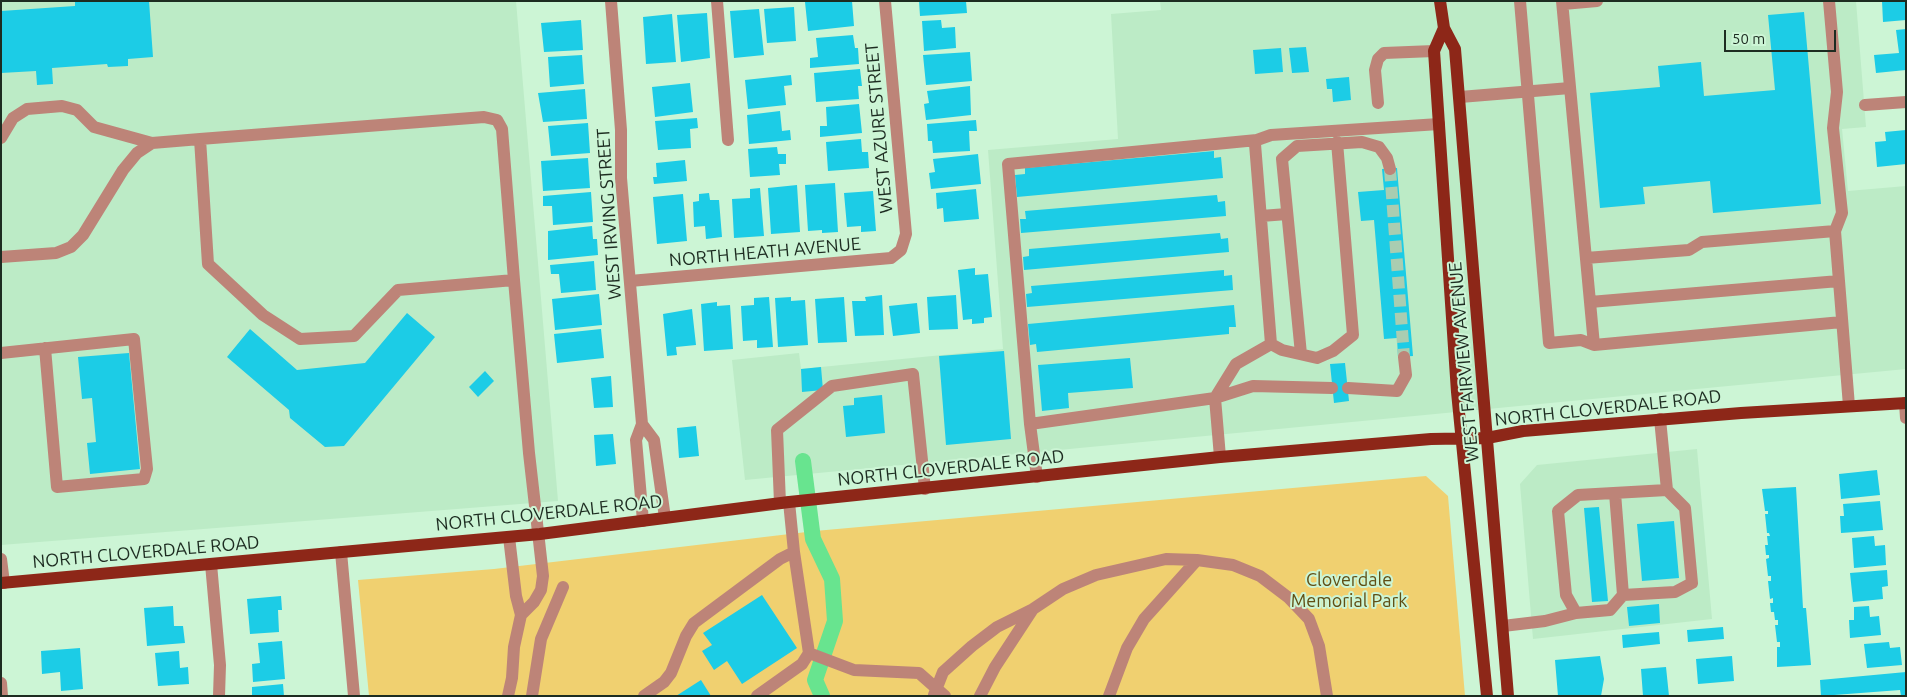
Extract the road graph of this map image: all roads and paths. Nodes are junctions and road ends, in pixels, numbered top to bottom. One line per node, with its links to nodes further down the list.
1 (611, 1): 32 (street, WEST IRVING STREET)
2 (716, 1): 20 (street)
3 (886, 1): 28 (street, WEST AZURE STREET)
4 (1440, 1): 9 (main road, WEST FAIRVIEW AVENUE)
5 (1520, 1): 12 (street)
6 (1597, 1): 8 (street)
7 (1829, 1): 27 (street)
8 (1562, 3): 11 (street)
9 (1444, 28): 10 (main road, WEST FAIRVIEW AVENUE); 13 (main road, WEST FAIRVIEW AVENUE)
10 (1434, 51): 15 (street); 17 (main road, WEST FAIRVIEW AVENUE)
11 (1570, 88): 12 (street); 30 (street)
12 (1527, 92): 13 (street); 37 (street)
13 (1460, 97): 52 (main road, WEST FAIRVIEW AVENUE)
14 (1906, 102): 16 (street)
15 (1378, 103)
16 (1865, 105)
17 (1439, 124): 21 (street); 51 (main road, WEST FAIRVIEW AVENUE)
18 (1, 138): 23 (street)
19 (200, 139): 23 (street); 31 (street); 31 (street)
20 (728, 140)
21 (1257, 140): 26 (street); 50 (street)
22 (1337, 142): 24 (street); 25 (street); 40 (street)
23 (152, 143): 29 (street)
24 (1390, 169)
25 (1287, 214): 26 (street); 40 (street)
26 (1261, 216): 36 (street)
27 (1835, 231): 30 (street); 33 (street)
28 (901, 250): 32 (street, NORTH HEATH AVENUE)
29 (1, 257)
30 (1586, 258): 34 (street)
31 (514, 280): 61 (street)
32 (630, 281): 49 (street, WEST IRVING STREET)
33 (1839, 281): 34 (street); 35 (street)
34 (1590, 302): 37 (street)
35 (1842, 322): 37 (street); 46 (street)
36 (1271, 344): 40 (street); 44 (street)
37 (1594, 344)
38 (45, 348): 38 (street); 39 (street)
39 (1, 353)
40 (1301, 354)
41 (1404, 357): 43 (street)
42 (1332, 388): 44 (street)
43 (1348, 388)
44 (1215, 398): 50 (street); 53 (street)
45 (1905, 403): 46 (main road, NORTH CLOVERDALE ROAD); 47 (street)
46 (1849, 406): 48 (main road, NORTH CLOVERDALE ROAD)
47 (1906, 418)
48 (1660, 420): 52 (main road, NORTH CLOVERDALE ROAD); 56 (street)
49 (642, 424): 59 (street, WEST IRVING STREET); 60 (street, WEST IRVING STREET)
50 (1030, 424): 54 (street)
51 (1462, 438): 52 (main road, NORTH CLOVERDALE ROAD); 53 (main road, NORTH CLOVERDALE ROAD); 88 (main road, WEST FAIRVIEW AVENUE)
52 (1487, 438): 74 (main road, WEST FAIRVIEW AVENUE)
53 (1220, 456): 54 (main road, NORTH CLOVERDALE ROAD)
54 (1036, 477): 55 (main road, NORTH CLOVERDALE ROAD)
55 (925, 488): 58 (main road, NORTH CLOVERDALE ROAD); 58 (street)
56 (1667, 490): 57 (street); 70 (street)
57 (1615, 493): 70 (street); 72 (street)
58 (785, 502): 59 (main road, NORTH CLOVERDALE ROAD); 64 (street)
59 (666, 518): 60 (main road, NORTH CLOVERDALE ROAD)
60 (643, 521): 61 (main road, NORTH CLOVERDALE ROAD)
61 (540, 534): 62 (main road, NORTH CLOVERDALE ROAD); 73 (street)
62 (509, 537): 63 (main road, NORTH CLOVERDALE ROAD); 73 (street)
63 (341, 552): 67 (main road, NORTH CLOVERDALE ROAD); 80 (street)
64 (794, 552): 75 (street); 83 (street)
65 (1, 559): 68 (street)
66 (1197, 560): 71 (street); 86 (street); 87 (street)
67 (211, 564): 68 (main road, NORTH CLOVERDALE ROAD); 79 (street)
68 (2, 583)
69 (563, 588): 82 (street)
70 (1623, 596): 72 (street)
71 (1033, 609): 77 (street); 85 (street)
72 (1576, 614): 74 (street)
73 (521, 615): 81 (street)
74 (1503, 626): 89 (main road, WEST FAIRVIEW AVENUE)
75 (809, 653): 77 (street); 84 (street)
76 (1, 683): 78 (street)
77 (938, 693)
78 (2, 696)
79 (219, 696)
80 (354, 696)
81 (508, 696)
82 (532, 696)
83 (644, 696)
84 (757, 696)
85 (980, 696)
86 (1109, 696)
87 (1327, 696)
88 (1488, 696)
89 (1508, 696)

